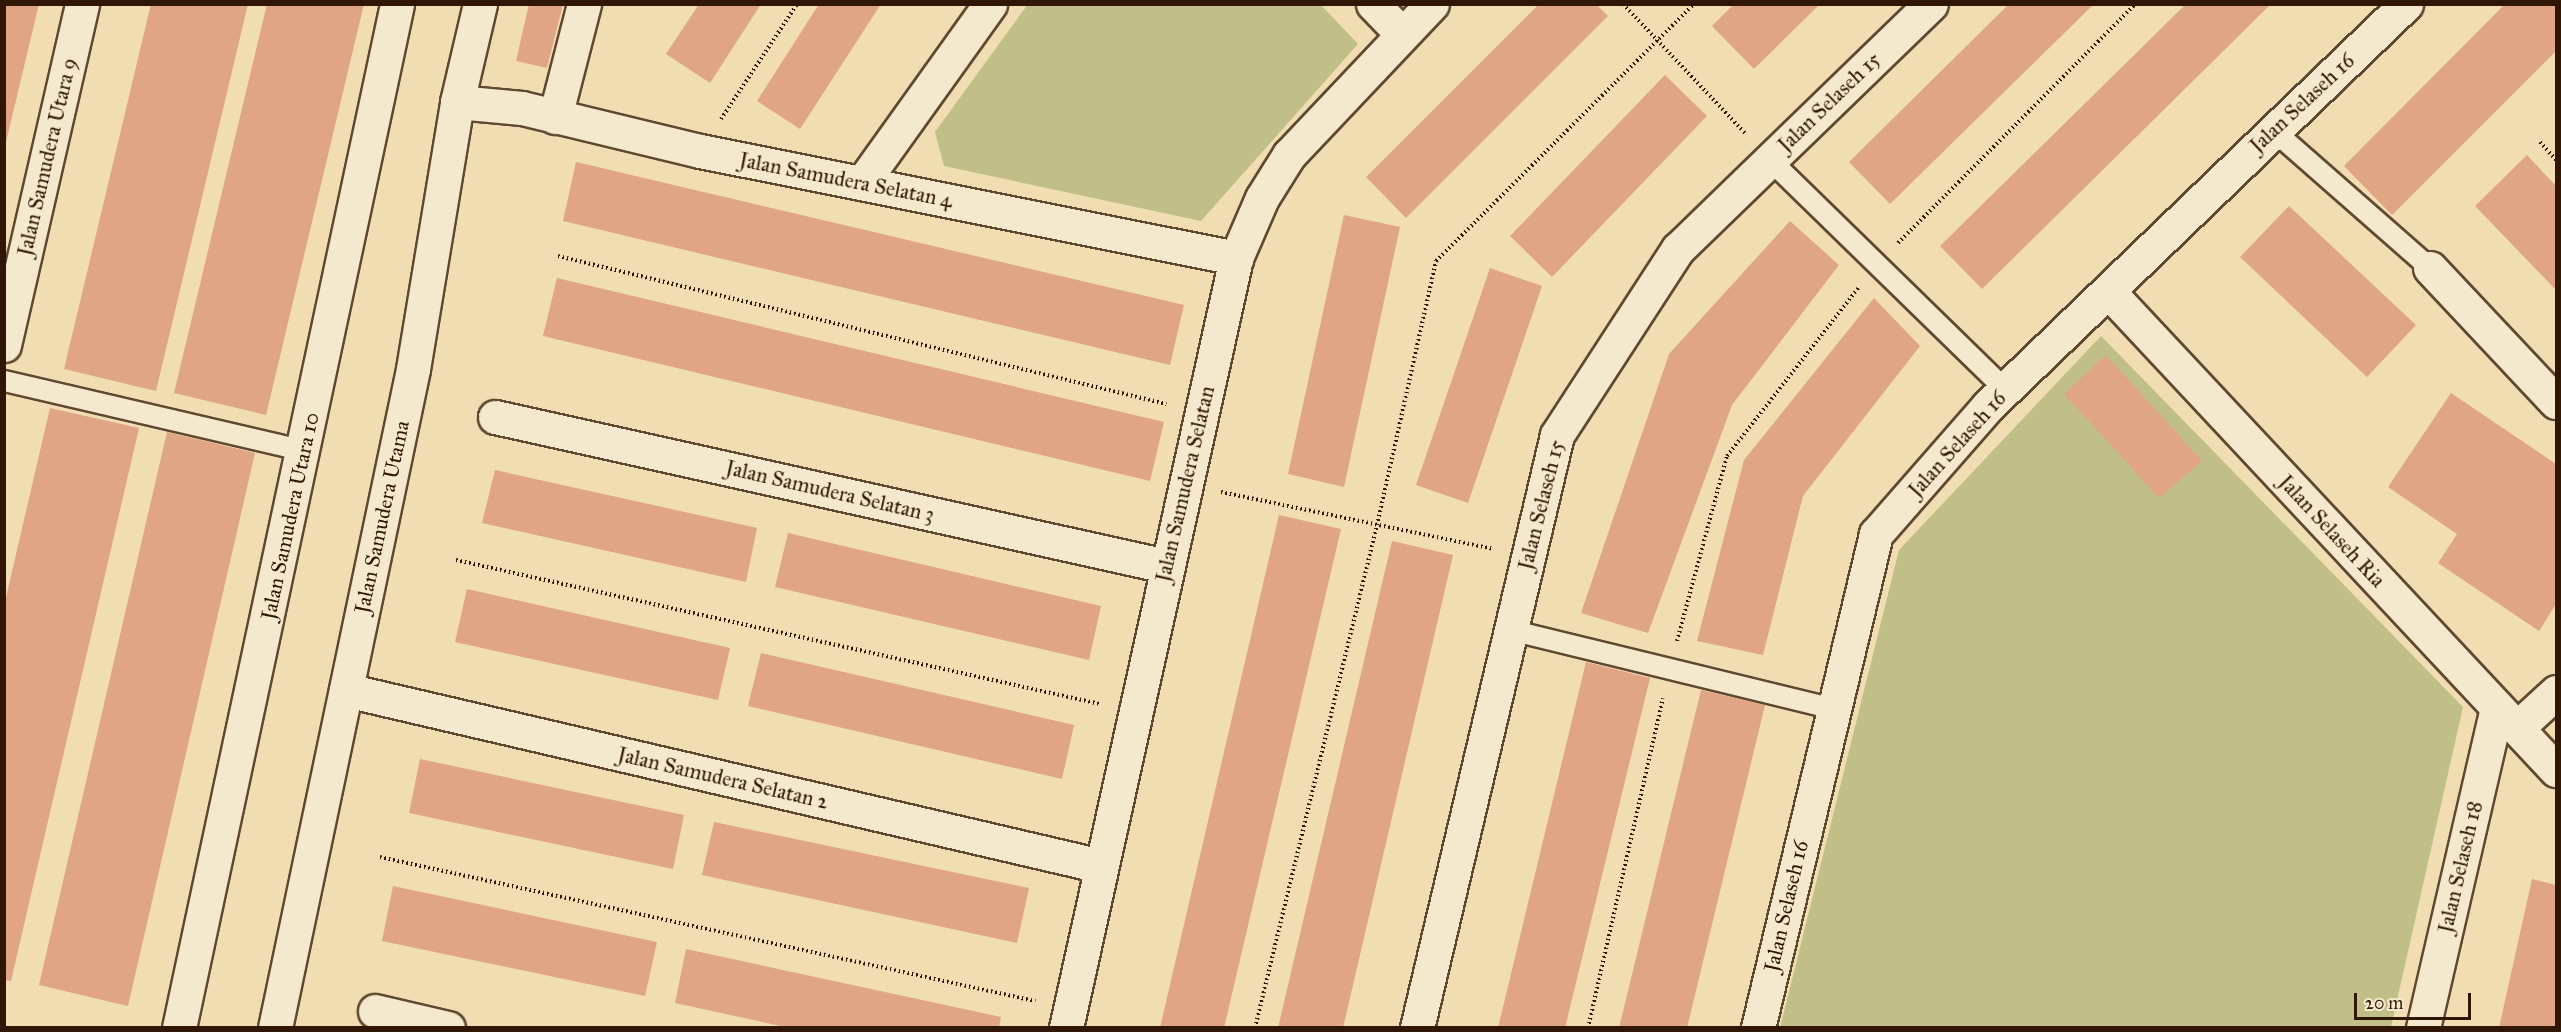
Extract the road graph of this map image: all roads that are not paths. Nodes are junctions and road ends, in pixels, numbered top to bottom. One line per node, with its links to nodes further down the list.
1 (82, 4): 19 (street, Jalan Samudera Utara 9)
2 (397, 4): 24 (street, Jalan Samudera Utara 10)
3 (480, 4): 11 (street, Jalan Samudera Utama)
4 (584, 4): 12 (street)
5 (990, 4): 15 (street)
6 (1373, 4): 10 (street)
7 (1432, 4): 10 (street, Jalan Samudera Selatan)
8 (1931, 4): 14 (street, Jalan Selaseh 15)
9 (2406, 4): 13 (street, Jalan Selaseh 16)
10 (1401, 33): 16 (street, Jalan Samudera Selatan)
11 (457, 102): 12 (street, Jalan Samudera Selatan 4); 27 (street, Jalan Samudera Utama)
12 (555, 117): 15 (street, Jalan Samudera Selatan 4)
13 (2272, 130): 17 (lane); 18 (street, Jalan Selaseh 16)
14 (1770, 159): 21 (lane); 26 (street, Jalan Selaseh 15)
15 (862, 183): 16 (street, Jalan Samudera Selatan 4)
16 (1236, 258): 25 (street, Jalan Samudera Selatan)
17 (2430, 268): 22 (street)
18 (2108, 291): 21 (street, Jalan Selaseh 16); 30 (street, Jalan Selaseh Ria)
19 (4, 345)
20 (4, 381): 24 (lane)
21 (2006, 390): 29 (street, Jalan Selaseh 16)
22 (2556, 402)
23 (495, 417): 25 (street, Jalan Samudera Selatan 3)
24 (304, 451): 35 (street, Jalan Samudera Utara 10)
25 (1166, 566): 32 (street, Jalan Samudera Selatan)
26 (1510, 630): 29 (lane); 38 (street, Jalan Selaseh 15)
27 (346, 690): 32 (street, Jalan Samudera Selatan 2); 36 (street, Jalan Samudera Utama)
28 (2556, 692): 30 (street)
29 (1831, 708): 39 (street, Jalan Selaseh 16)
30 (2507, 717): 31 (street, Jalan Selaseh Ria); 40 (street, Jalan Selaseh 18)
31 (2556, 770)
32 (1101, 866): 34 (street, Jalan Samudera Selatan)
33 (375, 1011): 37 (street)
34 (1068, 1018)
35 (179, 1028)
36 (275, 1028)
37 (448, 1028)
38 (1417, 1028)
39 (1758, 1028)
40 (2423, 1028)

